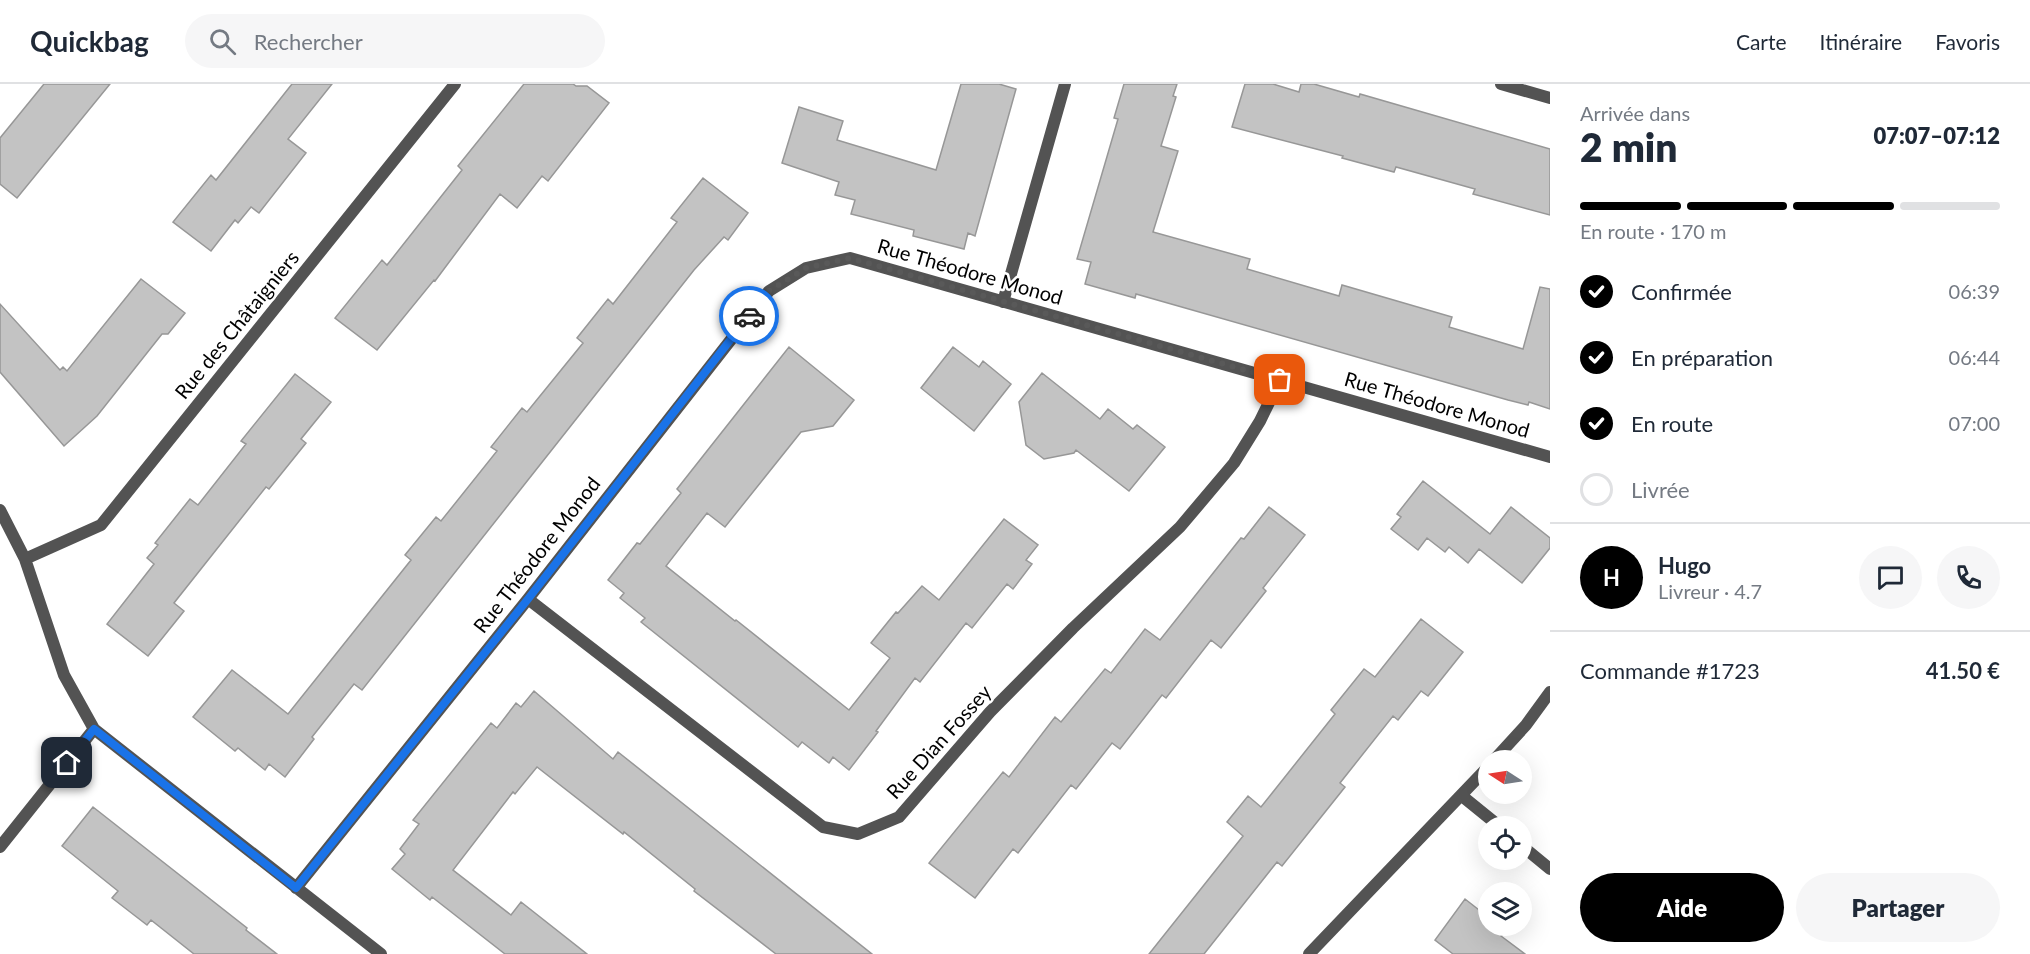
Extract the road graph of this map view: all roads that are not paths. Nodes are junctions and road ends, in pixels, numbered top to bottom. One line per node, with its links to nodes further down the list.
1 (456, 84): 9 (street, Rue des Châtaigniers)
2 (1065, 84): 5 (street)
3 (1501, 84): 4 (street)
4 (1550, 98)
5 (1003, 302): 6 (street, Rue Théodore Monod); 10 (street, Rue Théodore Monod)
6 (1280, 380): 7 (street, Rue Théodore Monod); 10 (street, Rue Dian Fossey)
7 (1550, 457)
8 (0, 510): 9 (street)
9 (25, 559): 12 (street)
10 (528, 599): 20 (street, Rue Théodore Monod)
11 (1550, 692): 13 (street)
12 (94, 729): 17 (street); 20 (street)
13 (1503, 750)
14 (1478, 778): 15 (street)
15 (1462, 796): 16 (street); 22 (street)
16 (1487, 816)
17 (0, 847)
18 (1532, 854): 19 (street)
19 (1550, 869)
20 (296, 888): 21 (street)
21 (381, 954)
22 (1309, 954)

